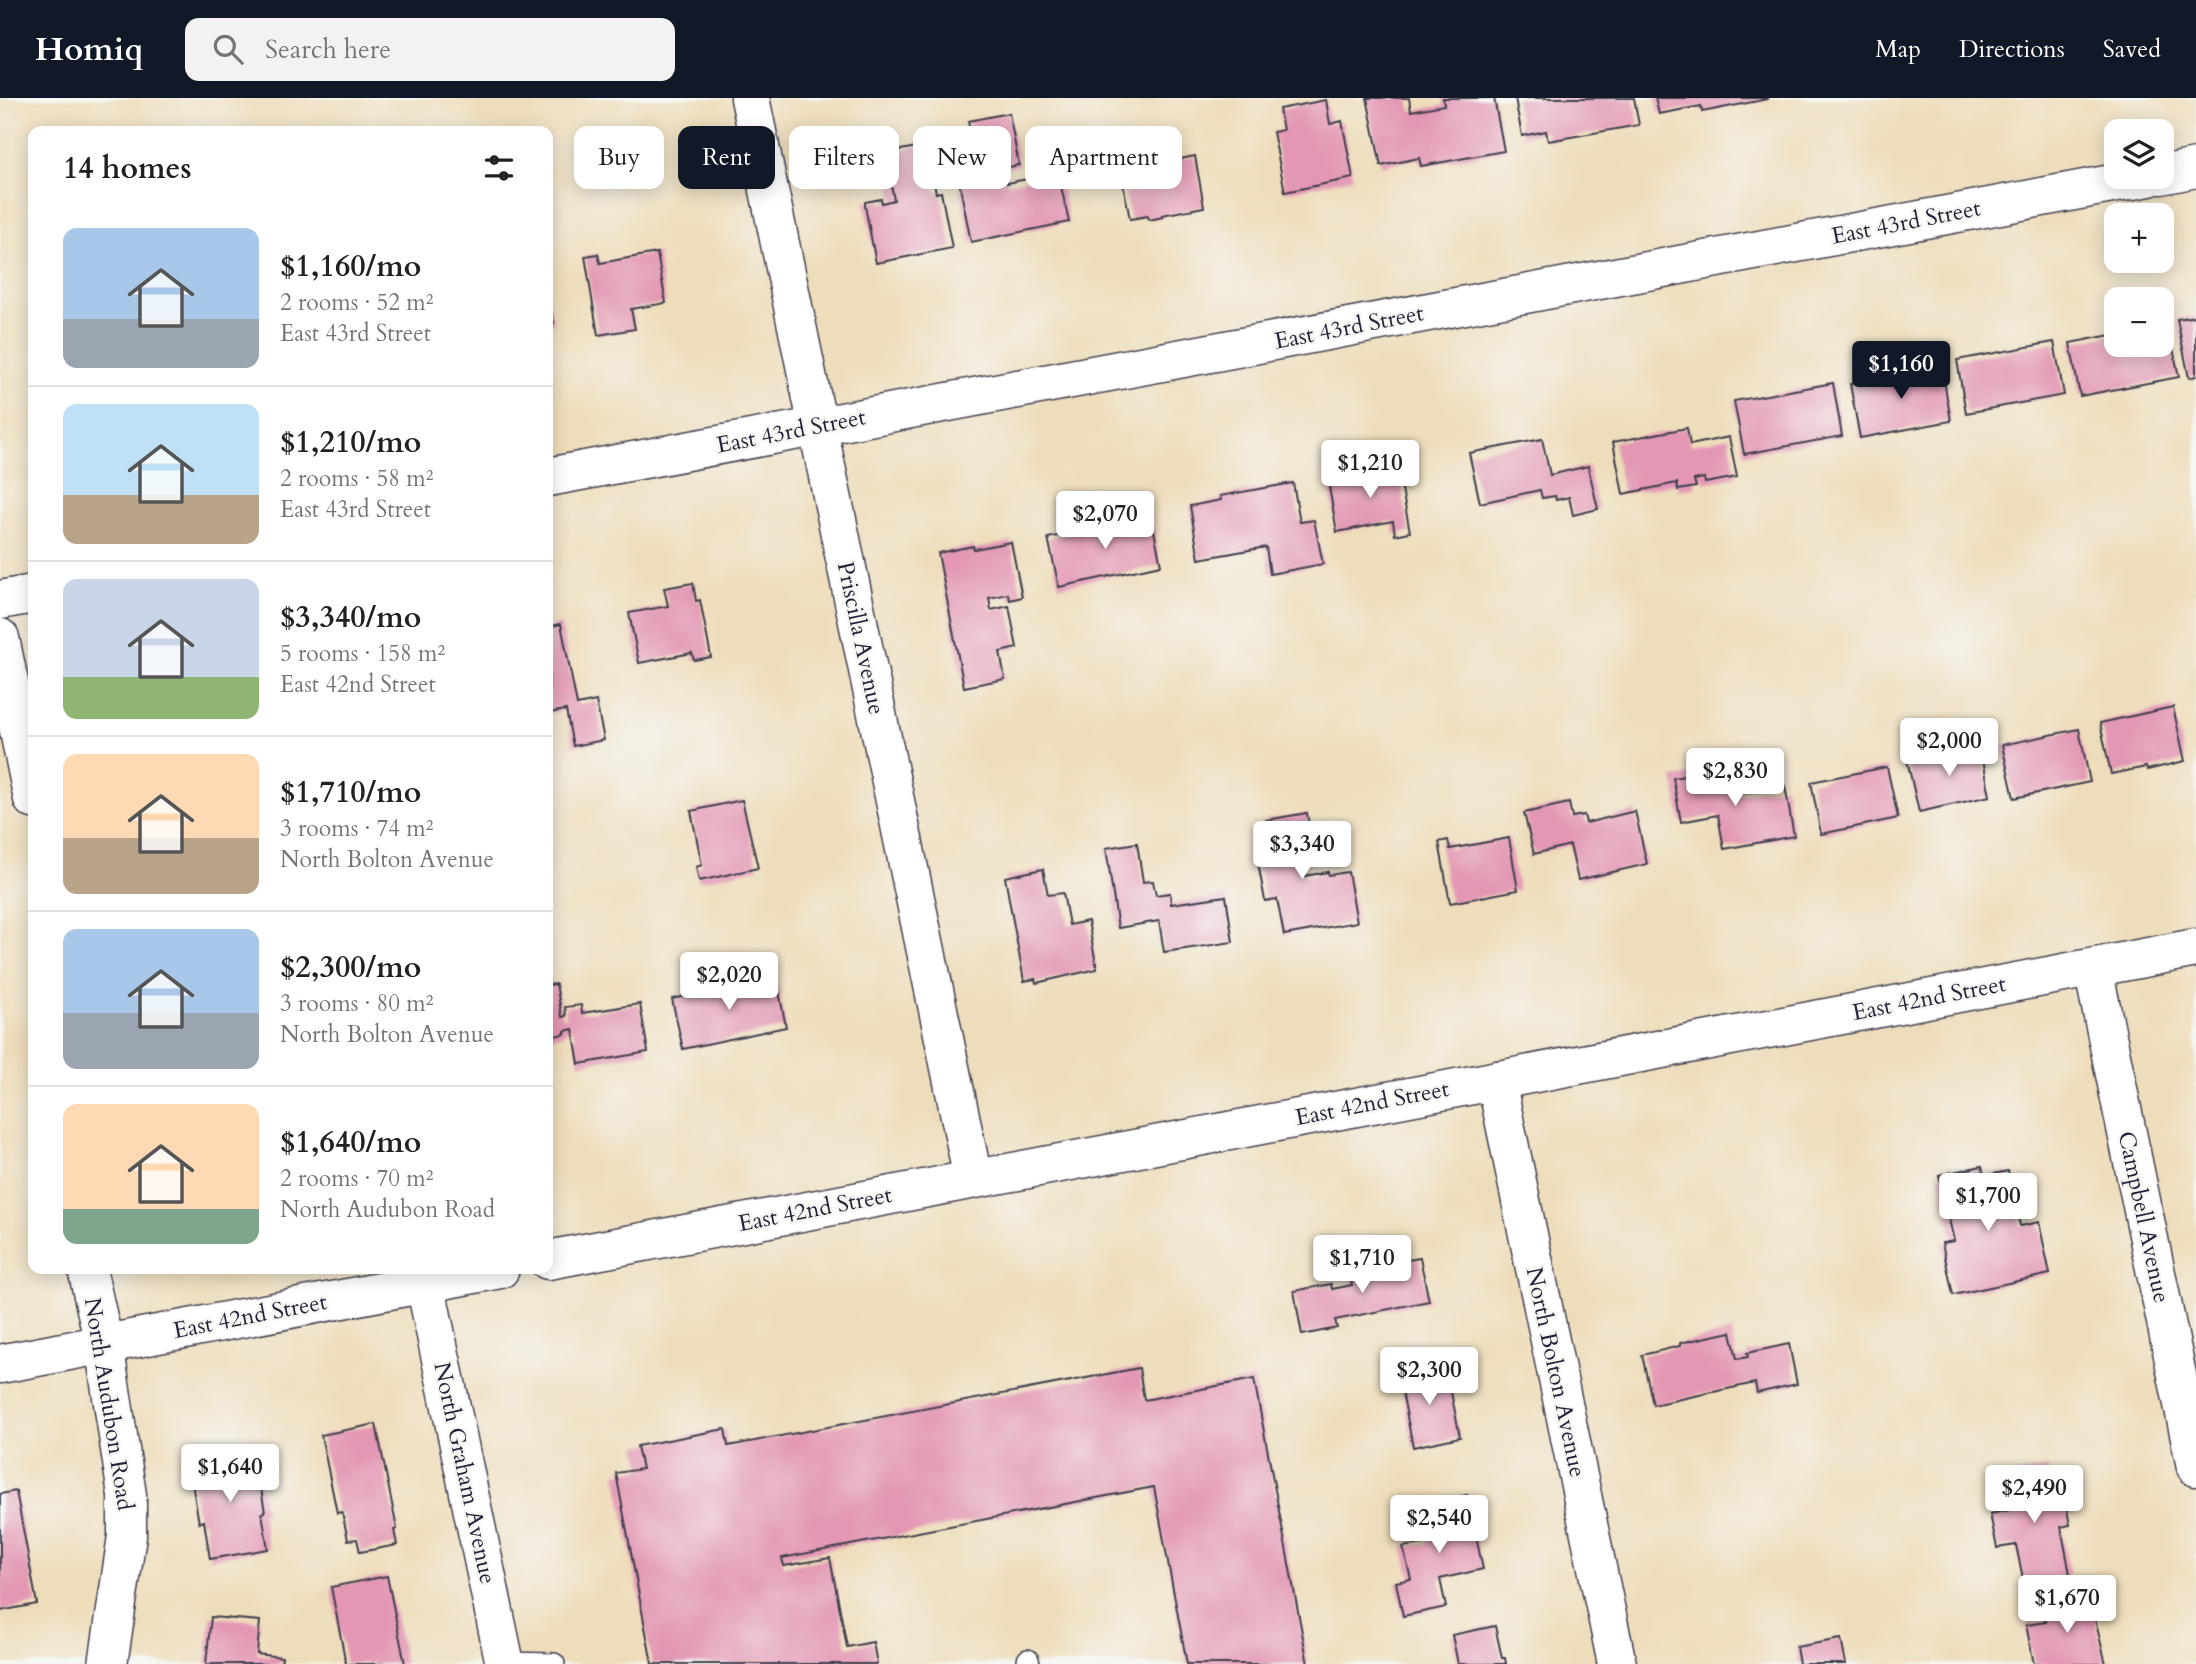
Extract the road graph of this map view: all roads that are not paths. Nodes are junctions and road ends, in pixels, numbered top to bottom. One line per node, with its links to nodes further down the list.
1 (750, 98): 5 (street, Priscilla Avenue)
2 (2196, 168): 3 (street)
3 (2174, 172)
4 (2104, 185): 5 (street, East 43rd Street)
5 (818, 426): 6 (street, East 43rd Street); 14 (street, Priscilla Avenue)
6 (553, 476)
7 (28, 595): 8 (street)
8 (0, 600)
9 (0, 638): 10 (street)
10 (28, 775)
11 (2196, 948): 12 (street, East 42nd Street)
12 (2093, 968): 13 (street, East 42nd Street); 21 (street, Campbell Avenue)
13 (1496, 1080): 14 (street, East 42nd Street); 25 (street, North Bolton Avenue)
14 (973, 1179): 15 (street, East 42nd Street)
15 (553, 1259)
16 (88, 1274): 19 (street, North Audubon Road)
17 (473, 1274): 18 (street, East 42nd Street)
18 (425, 1283): 19 (street, East 42nd Street); 22 (street, North Graham Avenue)
19 (104, 1344): 20 (street, East 42nd Street); 23 (street, North Audubon Road)
20 (0, 1364)
21 (2196, 1467)
22 (505, 1663): 24 (lane)
23 (107, 1664)
24 (554, 1664)
25 (1617, 1664)

